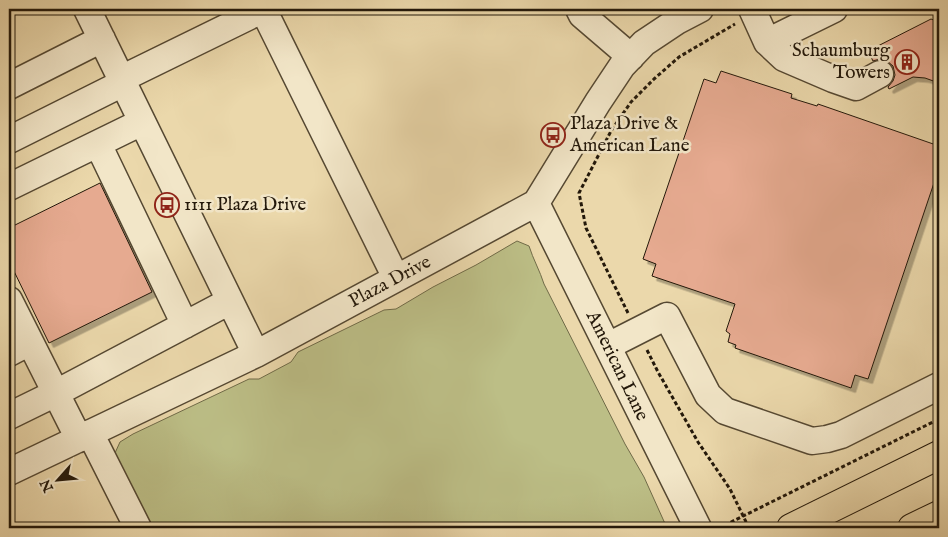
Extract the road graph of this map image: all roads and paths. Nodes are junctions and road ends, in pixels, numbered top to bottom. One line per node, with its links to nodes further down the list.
1 (87, 9): 7 (street)
2 (263, 9): 11 (street); 18 (street)
3 (579, 9): 9 (street)
4 (700, 9): 9 (street)
5 (834, 9): 8 (street)
6 (742, 17): 8 (street); 22 (path)
7 (102, 39): 11 (street); 12 (street)
8 (767, 42): 10 (street)
9 (631, 57): 17 (street)
10 (880, 74)
11 (122, 81): 13 (street); 14 (street)
12 (9, 86)
13 (142, 122): 15 (street); 20 (street)
14 (9, 140)
15 (98, 144): 16 (street); 21 (street)
16 (9, 187)
17 (536, 203): 18 (street, Plaza Drive); 23 (street, American Lane)
18 (396, 278): 25 (street, Plaza Drive)
19 (9, 300): 24 (street)
20 (230, 302): 21 (street); 25 (street)
21 (185, 325): 27 (street)
22 (637, 331): 23 (street); 26 (street); 33 (path)
23 (608, 346): 36 (street, American Lane)
24 (19, 348): 27 (street)
25 (256, 354): 30 (street, Plaza Drive)
26 (939, 386)
27 (56, 393): 28 (street); 30 (street)
28 (9, 416)
29 (939, 419): 33 (path)
30 (85, 436): 32 (street, Plaza Drive); 35 (street)
31 (939, 455): 39 (main road)
32 (9, 472)
33 (743, 516): 37 (path); 38 (path)
34 (939, 516): 40 (main road)
35 (138, 528)
36 (698, 528)
37 (719, 528)
38 (749, 528)
39 (791, 528)
40 (912, 528)

